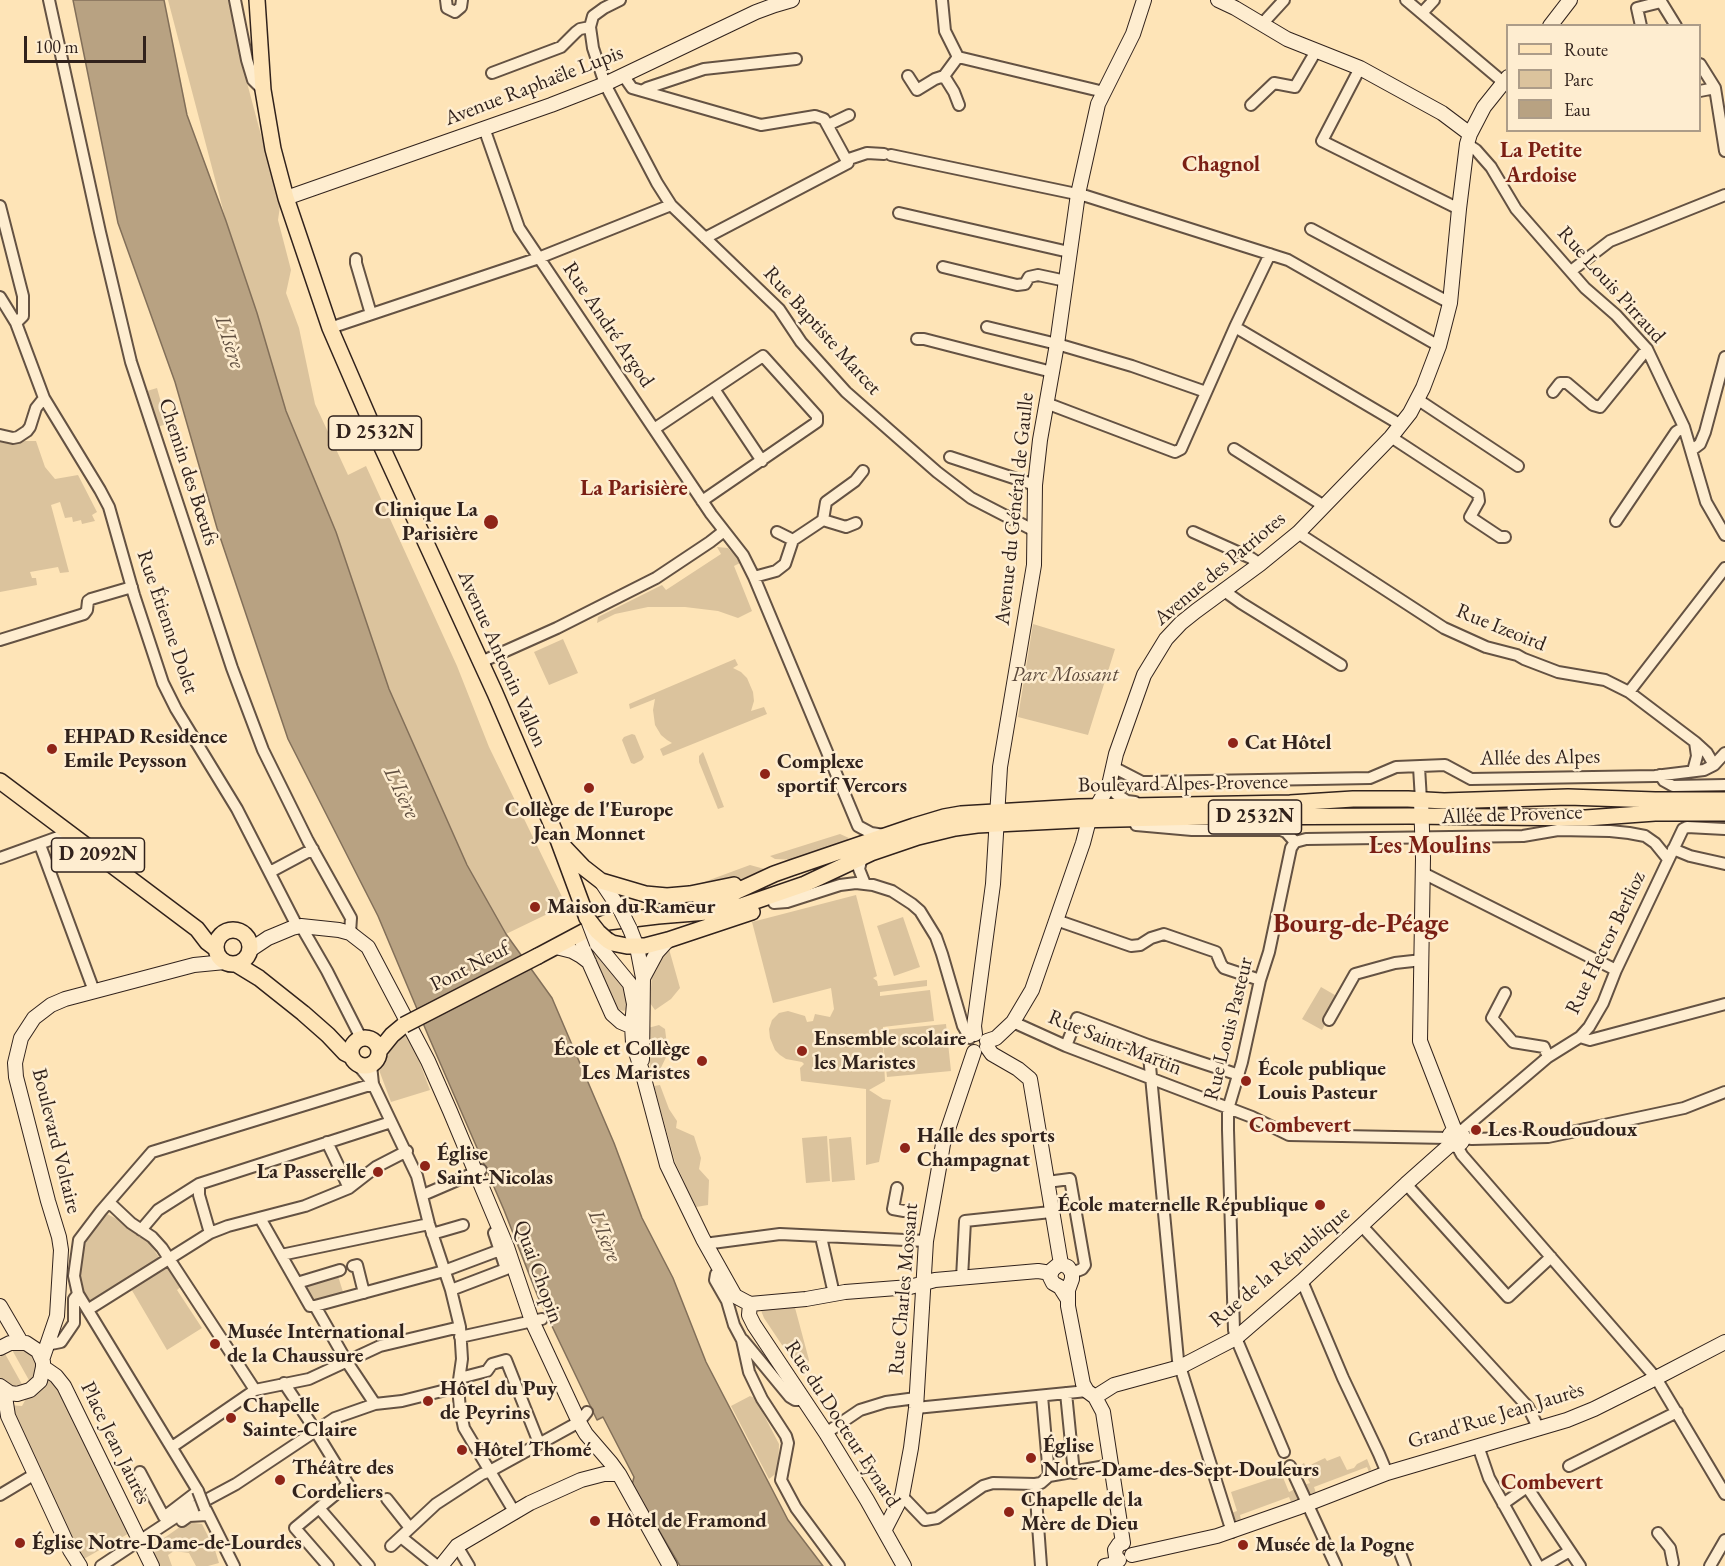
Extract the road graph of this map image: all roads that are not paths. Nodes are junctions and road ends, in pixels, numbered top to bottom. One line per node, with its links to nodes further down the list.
1 (49, 0): 142 (street, Chemin des Bœufs)
2 (236, 0): 34 (street)
3 (257, 0): 34 (main road, D 2532N)
4 (446, 0): 5 (street)
5 (462, 0)
6 (620, 0): 21 (street)
7 (792, 0): 28 (main road, Avenue Raphaële Lupis)
8 (942, 0): 23 (street)
9 (1143, 0): 36 (main road, Avenue du Général de Gaulle)
10 (1218, 0): 17 (main road)
11 (1284, 0): 17 (street)
12 (1406, 0): 16 (street)
13 (1434, 0): 16 (street)
14 (1570, 0): 18 (main road)
15 (1660, 1): 19 (street); 20 (street)
16 (1422, 13): 31 (street)
17 (1262, 24): 22 (main road)
18 (1552, 24)
19 (1641, 24)
20 (1675, 24)
21 (590, 27): 27 (street); 32 (street, Rue Baptiste Marcet)
22 (1316, 51): 26 (main road); 40 (street)
23 (958, 57): 30 (street); 36 (street)
24 (796, 59): 35 (street)
25 (1701, 66): 33 (street)
26 (1360, 68): 44 (main road); 52 (street)
27 (492, 73)
28 (623, 75): 32 (main road, Avenue Raphaële Lupis); 35 (street)
29 (908, 76): 30 (street)
30 (945, 76): 39 (street)
31 (1505, 79): 44 (main road)
32 (605, 84): 43 (main road, Avenue Raphaële Lupis); 50 (street, Rue Baptiste Marcet)
33 (1714, 88): 37 (street); 38 (street)
34 (263, 90): 49 (main road, D 2532N)
35 (642, 91): 42 (street)
36 (1104, 92): 47 (main road, Avenue du Général de Gaulle)
37 (1701, 92)
38 (1721, 99): 45 (street)
39 (959, 105)
40 (1251, 105)
41 (849, 115): 42 (street)
42 (828, 125): 46 (street)
43 (484, 128): 49 (main road, Avenue Raphaële Lupis); 58 (street, Rue André Argod)
44 (1469, 139): 52 (main road, Avenue des Patriotes); 61 (street, Rue Louis Pirraud)
45 (1725, 152)
46 (846, 160): 47 (street); 55 (street)
47 (1078, 194): 56 (main road, Avenue du Général de Gaulle); 57 (street)
48 (1725, 195): 61 (street)
49 (286, 198): 69 (main road, Avenue Antonin Vallon / D 2532N)
50 (671, 205): 55 (street, Rue Baptiste Marcet); 58 (street)
51 (0, 206): 66 (street)
52 (1459, 209): 64 (main road, Avenue des Patriotes)
53 (899, 213): 56 (street)
54 (1311, 229): 64 (street)
55 (705, 238): 100 (street, Rue Baptiste Marcet)
56 (1069, 252): 62 (main road, Avenue du Général de Gaulle)
57 (1270, 254): 68 (street); 72 (street)
58 (539, 258): 65 (street); 84 (street, Rue André Argod)
59 (356, 259): 65 (street)
60 (943, 267): 62 (street)
61 (1571, 271): 73 (street, Rue Louis Pirraud)
62 (1066, 281): 71 (main road, Avenue du Général de Gaulle)
63 (0, 297): 66 (street, Rue Étienne Dolet)
64 (1450, 303): 72 (main road, Avenue des Patriotes)
65 (371, 314): 69 (street)
66 (16, 323): 79 (street, Rue Étienne Dolet)
67 (987, 327): 71 (street)
68 (1236, 327): 77 (street); 82 (street)
69 (330, 328): 113 (main road, Avenue Antonin Vallon / D 2532N)
70 (917, 339): 75 (street)
71 (1057, 344): 75 (main road, Avenue du Général de Gaulle); 77 (street)
72 (1439, 346): 80 (main road, Avenue des Patriotes)
73 (1647, 349): 78 (street); 83 (street, Rue Louis Pirraud)
74 (1725, 357): 88 (street)
75 (1052, 372): 81 (main road, Avenue du Général de Gaulle)
76 (714, 389): 84 (street); 90 (street); 90 (street)
77 (1206, 392): 81 (street)
78 (1553, 392)
79 (44, 398): 85 (street); 110 (street, Rue Étienne Dolet)
80 (1417, 399): 82 (main road, Avenue des Patriotes); 91 (street)
81 (1046, 404): 93 (main road, Avenue du Général de Gaulle)
82 (1401, 425): 86 (main road, Avenue des Patriotes)
83 (1684, 427): 88 (street, Rue Louis Pirraud); 97 (street)
84 (654, 429): 94 (street, Rue André Argod)
85 (0, 435)
86 (1391, 437): 95 (main road, Avenue des Patriotes); 105 (street)
87 (1234, 449): 95 (street)
88 (1692, 450): 104 (street, Rue Louis Pirraud)
89 (950, 457): 93 (street)
90 (762, 461): 94 (street)
91 (1518, 466)
92 (863, 471): 96 (street)
93 (1035, 485): 100 (main road, Avenue du Général de Gaulle)
94 (702, 501): 99 (street, Rue André Argod)
95 (1324, 506): 103 (main road, Avenue des Patriotes)
96 (823, 519): 98 (street); 106 (street)
97 (1616, 521)
98 (856, 523)
99 (724, 531): 109 (street, Rue André Argod); 113 (street)
100 (1035, 531): 133 (main road, Avenue du Général de Gaulle)
101 (777, 532): 106 (street)
102 (1193, 532): 107 (street)
103 (1298, 532): 107 (main road, Avenue des Patriotes); 115 (street, Rue Izeoird)
104 (1725, 535)
105 (1504, 537)
106 (793, 540): 109 (street)
107 (1260, 564): 111 (main road, Avenue des Patriotes)
108 (1725, 568): 115 (street)
109 (754, 577): 134 (street, Rue André Argod)
110 (132, 587): 112 (street); 149 (street, Rue Étienne Dolet)
111 (1223, 590): 114 (street); 119 (main road, Avenue des Patriotes)
112 (0, 640)
113 (481, 662): 138 (main road, Avenue Antonin Vallon / D 2532N)
114 (1341, 665)
115 (1629, 692): 116 (street, Rue Izeoird)
116 (1695, 742): 118 (street, Rue Izeoird); 121 (street)
117 (1725, 753): 118 (street)
118 (1714, 765): 121 (street)
119 (1113, 767): 124 (street, Allée des Alpes); 125 (main road, Avenue des Patriotes)
120 (1419, 767): 122 (street, Allée des Alpes); 124 (street, Allée des Alpes); 127 (street)
121 (1693, 771): 122 (street)
122 (1658, 776): 126 (street, Allée des Alpes)
123 (0, 781): 136 (main road, D 2092N)
124 (1142, 782): 125 (street, Allée des Alpes)
125 (1109, 785): 129 (street); 131 (main road, Avenue des Patriotes)
126 (1725, 785)
127 (1421, 800): 128 (main road, Boulevard Alpes-Provence / D 2532N); 129 (main road, Boulevard Alpes-Provence / D 2532N); 132 (main road)
128 (1725, 800)
129 (1157, 805): 131 (main road, Boulevard Alpes-Provence / D 2532N)
130 (1725, 813): 132 (main road, Boulevard Alpes-Provence / D 2532N)
131 (1096, 815): 132 (main road, Boulevard Alpes-Provence / D 2532N); 133 (main road, Boulevard Alpes-Provence / D 2532N); 140 (street); 158 (main road, Avenue des Patriotes)
132 (1422, 817): 139 (main road)
133 (996, 818): 137 (main road, Boulevard Alpes-Provence / D 2532N); 145 (main road, Boulevard Alpes-Provence / D 2532N); 179 (main road, Avenue du Général de Gaulle)
134 (858, 826): 137 (street); 143 (street)
135 (1725, 829): 144 (street, Rue Hector Berlioz)
136 (66, 831): 141 (street); 166 (main road, D 2092N)
137 (886, 835): 143 (main road, Boulevard Alpes-Provence / D 2532N)
138 (557, 837): 152 (main road, D 2532N); 155 (main road, D 2532N)
139 (1423, 837): 140 (street, Allée de Provence); 147 (street, Allée de Provence); 150 (main road)
140 (1295, 842): 171 (street, Rue Louis Pasteur)
141 (40, 845): 146 (street); 172 (street)
142 (313, 849): 149 (street); 161 (street, Chemin des Bœufs)
143 (848, 849): 151 (main road, Boulevard Alpes-Provence / D 2532N)
144 (1674, 849): 147 (street, Rue Hector Berlioz); 148 (street)
145 (862, 857): 153 (main road, Boulevard Alpes-Provence / D 2532N); 154 (street)
146 (0, 858)
147 (1668, 860): 169 (street, Rue Hector Berlioz)
148 (1725, 864)
149 (270, 872): 160 (street, Rue Étienne Dolet)
150 (1423, 873): 167 (main road); 169 (street)
151 (774, 874): 152 (main road, D 2532N); 157 (main road, Boulevard Alpes-Provence)
152 (601, 881): 155 (main road); 165 (main road, bridge)
153 (805, 884): 156 (main road, D 2532N); 157 (main road, Boulevard Alpes-Provence)
154 (865, 884): 156 (street); 179 (street)
155 (579, 897): 159 (main road, D 2532N)
156 (774, 903): 162 (main road, D 2532N)
157 (658, 916): 159 (main road, Boulevard Alpes-Provence)
158 (1056, 920): 171 (street); 176 (main road, Avenue des Patriotes)
159 (586, 921): 163 (main road, D 2532N, bridge); 164 (main road, Boulevard Alpes-Provence); 168 (main road)
160 (299, 926): 161 (main road); 166 (main road, Boulevard Voltaire); 182 (street, Rue Étienne Dolet)
161 (350, 933): 193 (main road, Quai Chopin)
162 (668, 940): 165 (main road, D 2532N); 170 (main road)
163 (602, 942): 165 (main road, D 2532N); 177 (main road)
164 (556, 947): 168 (main road); 182 (main road, Pont Neuf, bridge)
165 (637, 947): 170 (main road)
166 (232, 950): 172 (main road, Boulevard Voltaire); 182 (main road, D 2092N)
167 (1422, 960): 175 (street); 190 (main road)
168 (589, 962): 177 (main road)
169 (1616, 970): 178 (street, Rue Hector Berlioz)
170 (643, 978): 177 (main road)
171 (1260, 980): 184 (street, Rue Louis Pasteur)
172 (94, 991): 239 (main road, Boulevard Voltaire)
173 (1505, 993): 183 (street)
174 (1725, 1004): 178 (street)
175 (1329, 1020)
176 (1012, 1022): 179 (main road, Avenue des Patriotes); 181 (street, Rue Saint-Martin)
177 (637, 1025): 212 (main road)
178 (1580, 1037): 183 (street, Rue Hector Berlioz)
179 (978, 1042): 194 (main road); 211 (main road, Rue Charles Mossant)
180 (1148, 1045): 181 (street); 184 (street); 185 (street)
181 (1065, 1046): 185 (street, Rue Saint-Martin)
182 (364, 1051): 186 (street, Rue Étienne Dolet)
183 (1548, 1057): 190 (street, Rue Hector Berlioz)
184 (1239, 1075): 188 (street, Rue Louis Pasteur)
185 (1151, 1079): 188 (street, Rue Saint-Martin); 244 (street)
186 (373, 1084): 189 (street, Rue Étienne Dolet); 200 (street)
187 (1725, 1092): 190 (street, Rue Saint-Martin)
188 (1228, 1108): 190 (street, Rue Saint-Martin); 236 (street, Rue Louis Pasteur)
189 (391, 1122): 191 (street); 192 (street, Rue Étienne Dolet)
190 (1456, 1138): 196 (main road, Rue de la République); 215 (street)
191 (327, 1142): 195 (street); 197 (street)
192 (407, 1151): 197 (street); 199 (street, Rue Étienne Dolet)
193 (478, 1171): 199 (street); 234 (main road, Quai Chopin)
194 (1047, 1182): 202 (main road); 222 (street)
195 (199, 1184): 208 (street); 209 (street)
196 (1406, 1184): 206 (main road, Rue de la République); 215 (street)
197 (349, 1188): 204 (street)
198 (897, 1188): 201 (street)
199 (423, 1195): 207 (street, Rue Étienne Dolet)
200 (107, 1205): 208 (street); 228 (street)
201 (904, 1211)
202 (1051, 1212): 221 (street); 222 (main road)
203 (489, 1216): 213 (street)
204 (260, 1218): 209 (street); 214 (street)
205 (463, 1225): 207 (street)
206 (1362, 1226): 223 (main road, Rue de la République); 258 (street)
207 (431, 1229): 214 (street); 219 (street, Rue Étienne Dolet)
208 (141, 1230): 216 (street)
209 (210, 1233): 216 (street)
210 (821, 1237): 211 (street); 212 (street); 229 (street)
211 (926, 1241): 225 (main road, Rue Charles Mossant)
212 (707, 1246): 220 (main road)
213 (500, 1250): 219 (street); 226 (street)
214 (281, 1255): 224 (street)
215 (1551, 1257): 245 (street)
216 (169, 1258): 233 (street); 249 (street)
217 (353, 1266): 227 (street)
218 (340, 1270): 224 (street)
219 (444, 1271): 226 (street, Rue Étienne Dolet); 227 (street)
220 (721, 1272): 230 (main road); 237 (street)
221 (962, 1278): 222 (main road); 225 (main road)
222 (1063, 1280): 251 (main road)
223 (1302, 1281): 236 (main road, Rue de la République); 272 (street)
224 (297, 1283): 232 (street)
225 (924, 1283): 229 (main road); 254 (main road, Rue Charles Mossant)
226 (451, 1290): 235 (street, Rue Étienne Dolet)
227 (364, 1293): 232 (street)
228 (78, 1294): 233 (street); 239 (street)
229 (834, 1294): 230 (main road)
230 (750, 1304): 253 (main road, Rue du Docteur Eynard)
231 (0, 1306): 240 (main road, Place Jean Jaurès)
232 (315, 1306): 242 (street)
233 (89, 1309): 263 (street)
234 (537, 1320): 235 (street); 257 (main road, Quai Chopin)
235 (460, 1332): 242 (street); 246 (street, Rue Étienne Dolet)
236 (1236, 1338): 244 (main road, Rue de la République); 264 (street, Rue Louis Pasteur)
237 (742, 1340): 253 (street); 309 (street)
238 (1725, 1341): 245 (main road, Grand'Rue Jean Jaurès)
239 (52, 1342): 240 (main road); 243 (main road, Boulevard Voltaire)
240 (26, 1344): 241 (main road); 243 (main road, Place Jean Jaurès)
241 (0, 1348)
242 (347, 1362): 247 (street); 255 (street)
243 (43, 1364): 248 (main road, Boulevard Voltaire); 292 (main road, Place Jean Jaurès)
244 (1180, 1367): 251 (main road, Rue de la République); 288 (street)
245 (1656, 1378): 256 (street); 258 (main road, Grand'Rue Jean Jaurès)
246 (459, 1382): 255 (street); 261 (street); 269 (street, Rue Étienne Dolet)
247 (284, 1383): 249 (street); 259 (street)
248 (2, 1388): 273 (main road)
249 (255, 1390): 263 (street)
250 (1066, 1393): 251 (street); 252 (street); 271 (street)
251 (1091, 1394): 265 (main road)
252 (1042, 1396): 254 (street); 274 (street)
253 (802, 1400): 260 (main road, Rue du Docteur Eynard)
254 (916, 1403): 260 (street); 279 (main road, Rue Charles Mossant)
255 (375, 1404): 259 (street)
256 (1677, 1412): 267 (street); 277 (street)
257 (583, 1417): 261 (street); 268 (main road, Quai Chopin)
258 (1539, 1429): 262 (main road, Grand'Rue Jean Jaurès)
259 (315, 1430): 283 (street); 292 (street)
260 (826, 1434): 287 (main road, Rue du Docteur Eynard)
261 (539, 1443): 269 (street)
262 (1478, 1446): 272 (main road, Grand'Rue Jean Jaurès); 282 (street)
263 (172, 1447): 276 (street)
264 (1284, 1452)
265 (1112, 1465): 271 (street); 297 (main road)
266 (1290, 1466): 281 (street)
267 (1569, 1466)
268 (610, 1467): 285 (main road); 308 (main road, Quai Chopin)
269 (490, 1471): 285 (street, Rue Étienne Dolet); 286 (street)
270 (141, 1472): 276 (street)
271 (1074, 1473): 274 (street)
272 (1387, 1473): 281 (main road, Grand'Rue Jean Jaurès)
273 (35, 1474): 278 (street); 299 (main road)
274 (1049, 1476): 275 (street)
275 (1035, 1484): 279 (street); 311 (street)
276 (198, 1491): 284 (street, bridge)
277 (1725, 1494)
278 (0, 1495)
279 (902, 1496): 287 (main road, Rue Charles Mossant)
280 (387, 1499): 286 (street)
281 (1307, 1504): 288 (main road, Grand'Rue Jean Jaurès); 313 (street)
282 (1503, 1504): 295 (street); 315 (street)
283 (319, 1508): 304 (street); 305 (street)
284 (206, 1512): 292 (street); 303 (street)
285 (514, 1513): 294 (main road)
286 (410, 1528): 290 (street)
287 (885, 1529): 310 (main road, Rue du Docteur Eynard)
288 (1232, 1532): 297 (main road, Grand'Rue Jean Jaurès)
289 (1658, 1533): 298 (street)
290 (401, 1537): 293 (street); 306 (street)
291 (1725, 1540): 318 (street)
292 (145, 1543): 300 (street); 301 (street); 302 (main road, Place Jean Jaurès)
293 (391, 1546)
294 (457, 1546): 306 (main road); 307 (street)
295 (1570, 1551): 316 (street); 317 (street)
296 (1400, 1553): 314 (street)
297 (1126, 1560): 312 (main road, Grand'Rue Jean Jaurès)
298 (1673, 1565)
299 (80, 1566)
300 (101, 1566)
301 (114, 1566)
302 (152, 1566)
303 (234, 1566)
304 (328, 1566)
305 (369, 1566)
306 (439, 1566)
307 (469, 1566)
308 (670, 1566)
309 (838, 1566)
310 (904, 1566)
311 (1041, 1566)
312 (1105, 1566)
313 (1336, 1566)
314 (1405, 1566)
315 (1538, 1566)
316 (1544, 1566)
317 (1580, 1566)
318 (1710, 1566)

